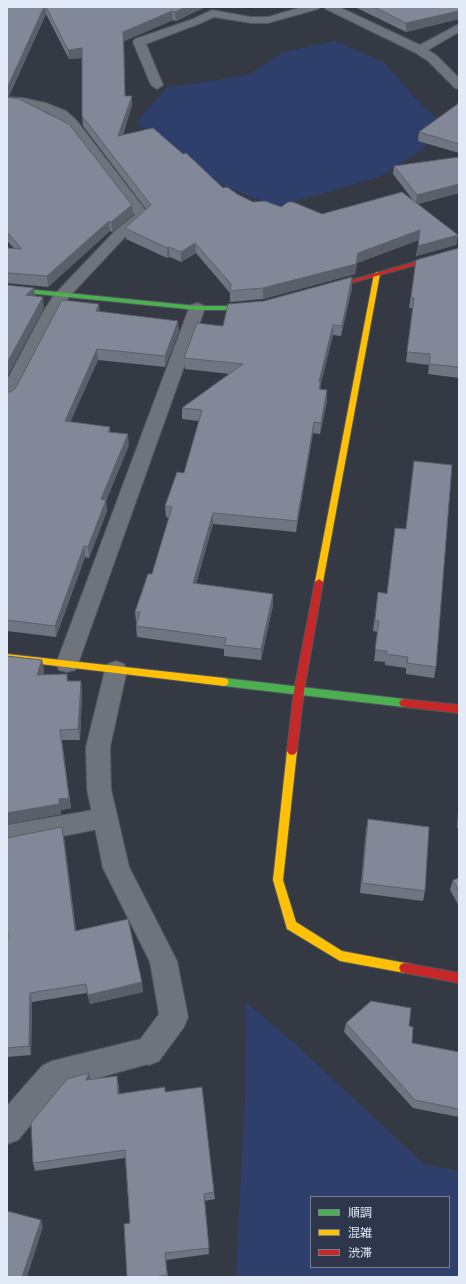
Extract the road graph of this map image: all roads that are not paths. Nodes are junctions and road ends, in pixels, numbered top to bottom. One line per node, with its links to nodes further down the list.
1 (314, 7): 5 (street)
2 (330, 7): 4 (street)
3 (459, 27): 4 (street)
4 (420, 50): 6 (street)
5 (157, 85)
6 (459, 85)
7 (7, 101): 12 (street)
8 (459, 251): 9 (street)
9 (376, 274): 11 (street); 19 (street)
10 (7, 289): 12 (street)
11 (318, 291)
12 (62, 295): 14 (street); 15 (street)
13 (263, 305): 14 (street)
14 (197, 308): 17 (street)
15 (7, 397)
16 (7, 657): 17 (street)
17 (67, 664): 18 (street)
18 (116, 670): 19 (street); 21 (street)
19 (299, 690): 20 (street); 23 (street)
20 (459, 709)
21 (105, 819): 22 (street); 24 (street)
22 (7, 836)
23 (459, 978)
24 (7, 1129)

